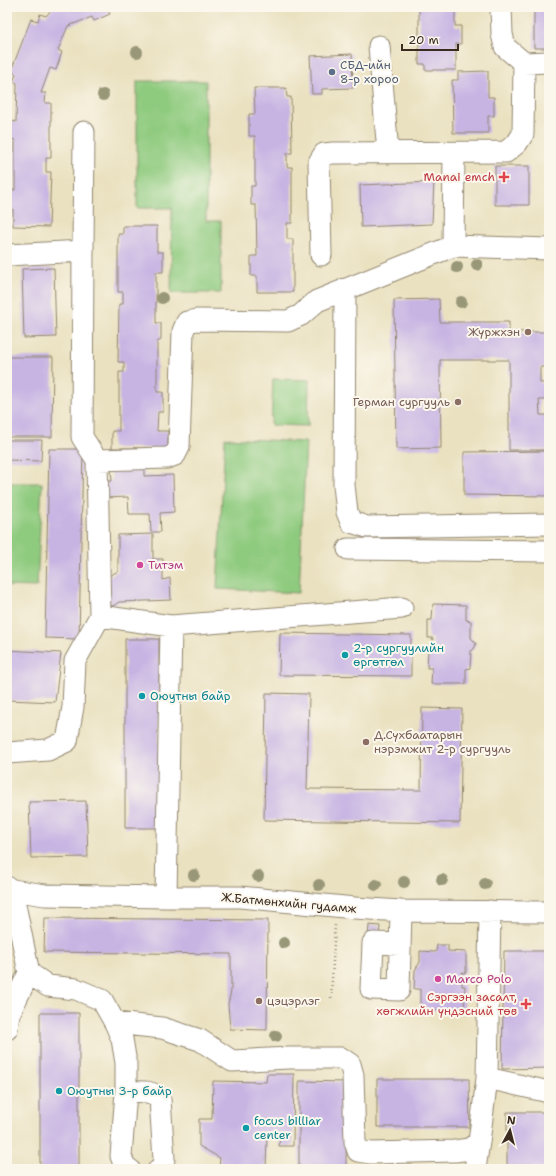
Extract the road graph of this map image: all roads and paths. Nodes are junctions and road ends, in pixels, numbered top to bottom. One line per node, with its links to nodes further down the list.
1 (501, 7): 4 (street)
2 (379, 46): 6 (street)
3 (549, 62): 4 (street)
4 (524, 63): 7 (street)
5 (84, 132): 10 (street)
6 (388, 153): 7 (street); 12 (street)
7 (454, 153): 8 (street)
8 (453, 246): 9 (street); 13 (street)
9 (549, 248)
10 (83, 251): 11 (street); 14 (street)
11 (7, 255)
12 (321, 255)
13 (345, 289): 14 (street); 15 (street)
14 (97, 460): 19 (street)
15 (549, 524)
16 (348, 548): 17 (street)
17 (549, 551)
18 (402, 608): 20 (street)
19 (100, 616): 20 (street); 21 (street)
20 (171, 626): 23 (street)
21 (7, 753)
22 (9, 889): 23 (street, Ж.Батмөнхийн гудамж); 29 (street)
23 (166, 897): 24 (street, Ж.Батмөнхийн гудамж)
24 (402, 911): 25 (street, Ж.Батмөнхийн гудамж); 28 (street)
25 (490, 911): 26 (street, Ж.Батмөнхийн гудамж); 33 (street)
26 (549, 912)
27 (336, 923): 30 (path)
28 (400, 944)
29 (29, 973): 31 (street); 32 (street)
30 (331, 998)
31 (116, 1023): 34 (street); 36 (street)
32 (7, 1029)
33 (487, 1078): 35 (street); 36 (street)
34 (126, 1092): 37 (street); 38 (street)
35 (549, 1092)
36 (479, 1142): 39 (street)
37 (129, 1169)
38 (159, 1169)
39 (475, 1169)

